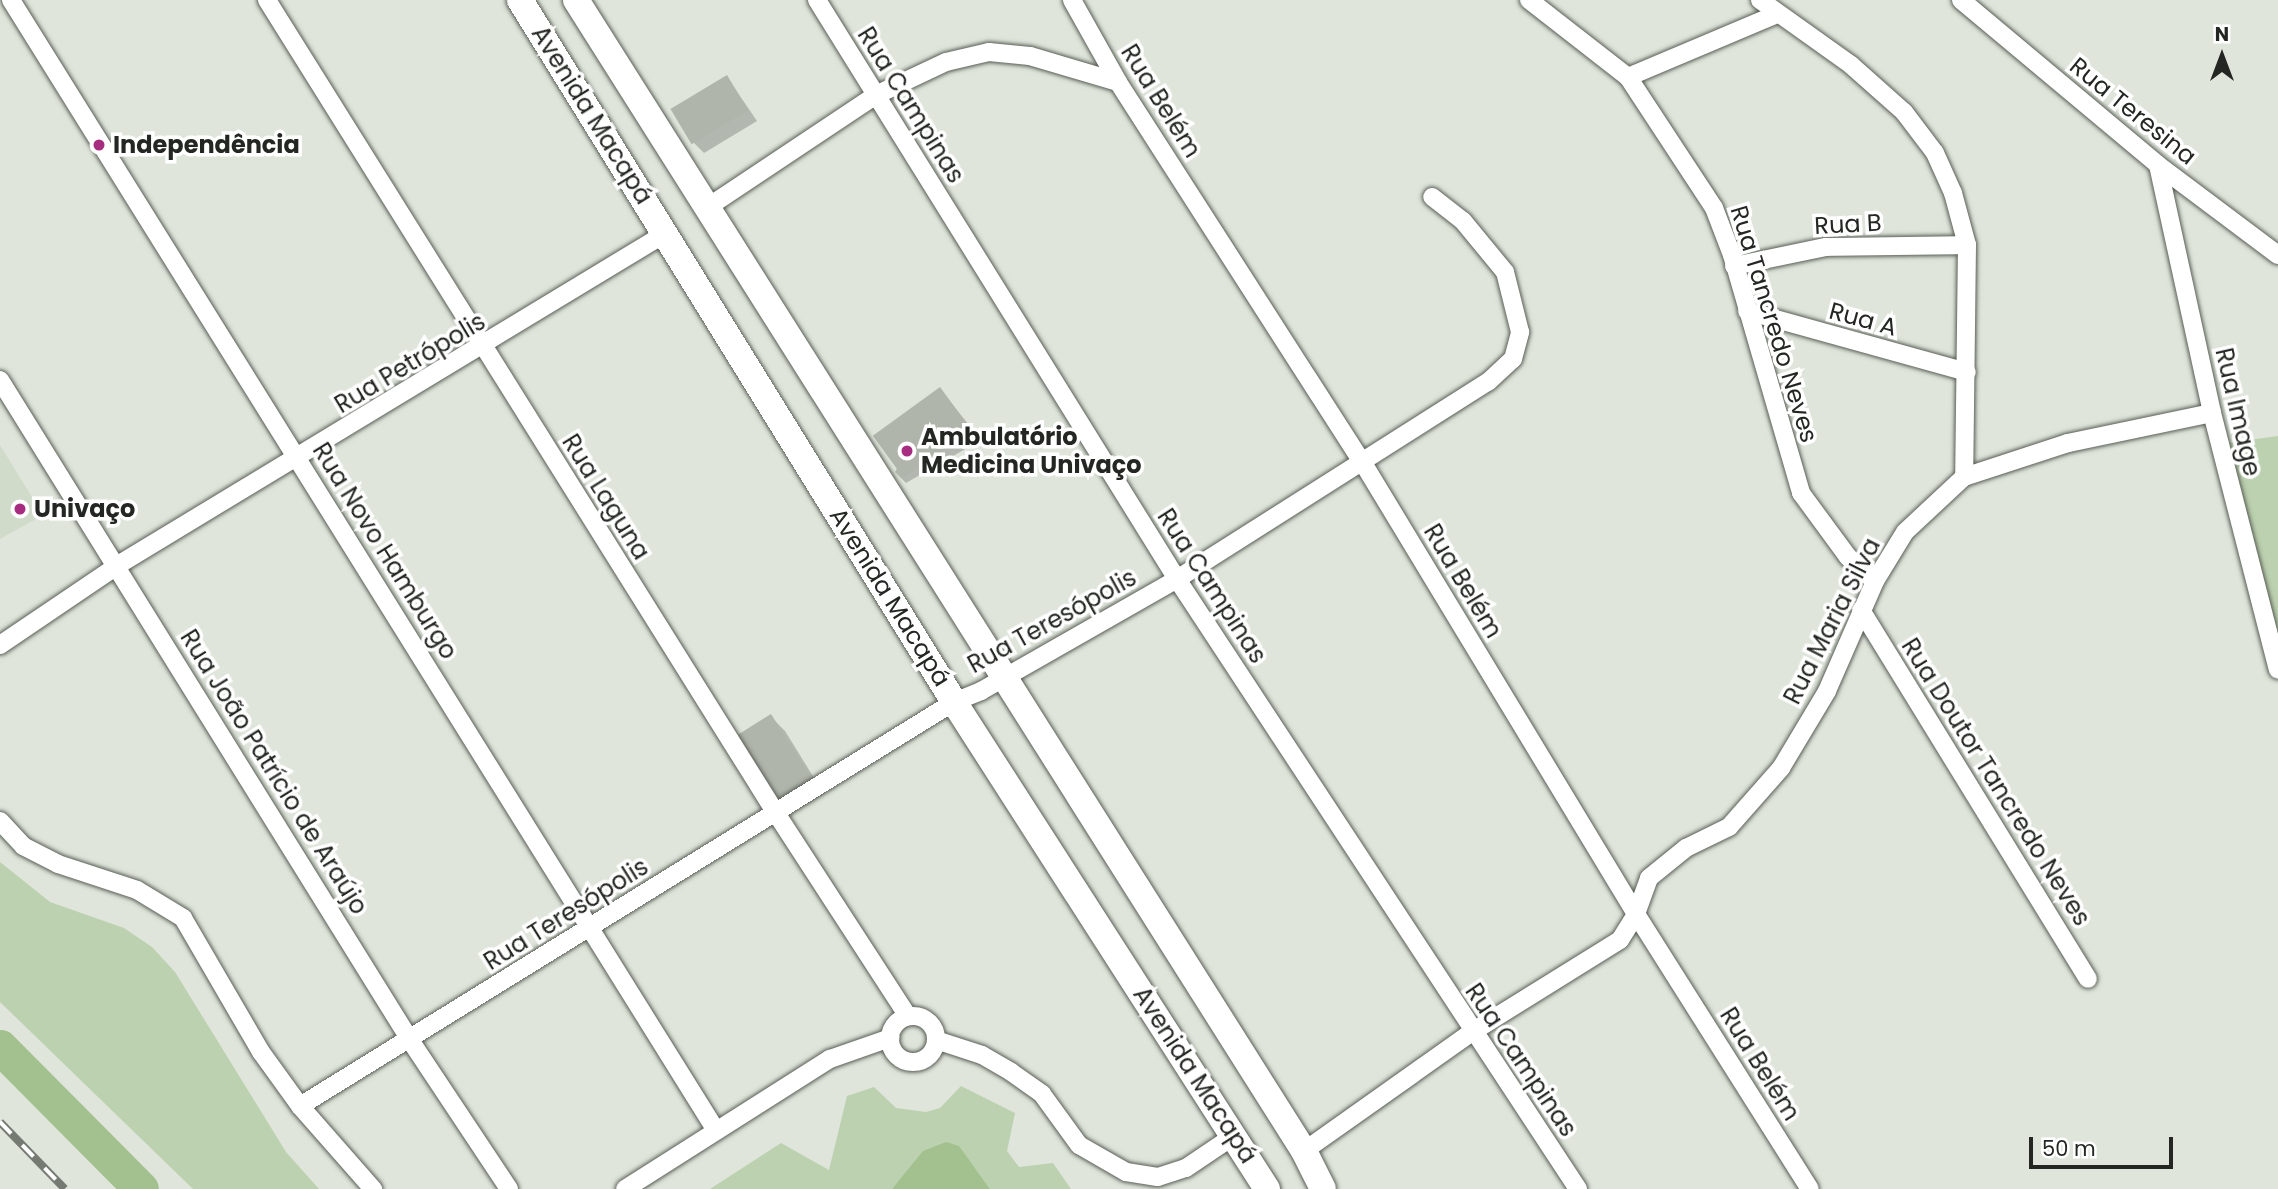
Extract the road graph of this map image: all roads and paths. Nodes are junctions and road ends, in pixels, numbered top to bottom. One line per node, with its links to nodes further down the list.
1 (11, 0): 27 (street, Rua Novo Hamburgo)
2 (267, 0): 23 (street, Rua Laguna)
3 (520, 0): 18 (main road, Avenida Macapá)
4 (576, 0): 17 (main road, Avenida Macapá)
5 (817, 0): 14 (street, Rua Campinas)
6 (1072, 0): 13 (street, Rua Belém)
7 (1557, 0): 10 (street)
8 (1760, 0): 11 (street)
9 (1961, 0): 15 (street, Rua Teresina)
10 (1535, 6): 12 (street, Rua Tancredo Neves)
11 (1775, 15): 12 (street); 19 (street)
12 (1628, 77): 21 (street, Rua Tancredo Neves)
13 (1118, 82): 14 (street); 28 (street, Rua Belém)
14 (876, 95): 17 (street); 31 (street, Rua Campinas)
15 (2158, 164): 20 (street, Rua Teresina); 26 (street, Rua Image)
16 (1432, 197): 28 (street, Rua Teresópolis)
17 (705, 209): 36 (main road, Avenida Macapá)
18 (666, 233): 23 (street, Rua Petrópolis); 37 (main road, Avenida Macapá)
19 (1967, 245): 21 (street, Rua B); 24 (street)
20 (2278, 255)
21 (1734, 266): 22 (street, Rua Tancredo Neves)
22 (1747, 311): 24 (street, Rua A); 32 (street, Rua Tancredo Neves)
23 (483, 347): 27 (street, Rua Petrópolis); 38 (street, Rua Laguna)
24 (1967, 372): 29 (street)
25 (0, 380): 30 (street, Rua João Patrício de Araújo)
26 (2212, 413): 29 (street, Rua Maria Silva); 35 (street, Rua Image)
27 (299, 459): 30 (street, Rua Petrópolis); 41 (street, Rua Novo Hamburgo)
28 (1363, 463): 31 (street, Rua Teresópolis); 40 (street, Rua Belém)
29 (1964, 477): 32 (street, Rua Maria Silva)
30 (118, 565): 34 (street, Rua Petrópolis); 46 (street, Rua João Patrício de Araújo)
31 (1177, 579): 36 (street, Rua Teresópolis); 44 (street, Rua Campinas)
32 (1875, 582): 33 (street, Rua Maria Silva)
33 (1861, 610): 40 (street, Rua Maria Silva); 42 (street, Rua Doutor Tancredo Neves)
34 (0, 645)
35 (2278, 670)
36 (1005, 678): 37 (street, Rua Teresópolis); 51 (main road, Avenida Macapá)
37 (954, 702): 38 (street, Rua Teresópolis); 50 (main road, Avenida Macapá)
38 (774, 810): 41 (street, Rua Teresópolis); 43 (street, Rua Laguna)
39 (0, 821): 48 (street)
40 (1636, 914): 44 (street, Rua Maria Silva); 58 (street, Rua Belém)
41 (592, 929): 46 (street, Rua Teresópolis); 49 (street, Rua Novo Hamburgo)
42 (2088, 979)
43 (908, 1016): 45 (street); 47 (street)
44 (1472, 1032): 51 (street, Rua Maria Silva); 57 (street, Rua Campinas)
45 (890, 1038): 47 (street); 49 (street)
46 (410, 1040): 48 (street, Rua Teresópolis); 53 (street, Rua João Patrício de Araújo)
47 (936, 1040): 50 (street)
48 (300, 1106): 52 (street)
49 (715, 1129): 54 (street)
50 (1235, 1135): 55 (main road, Avenida Macapá)
51 (1304, 1151): 56 (main road, Avenida Macapá)
52 (373, 1189)
53 (509, 1189)
54 (625, 1189)
55 (1267, 1189)
56 (1323, 1189)
57 (1578, 1189)
58 (1810, 1189)

